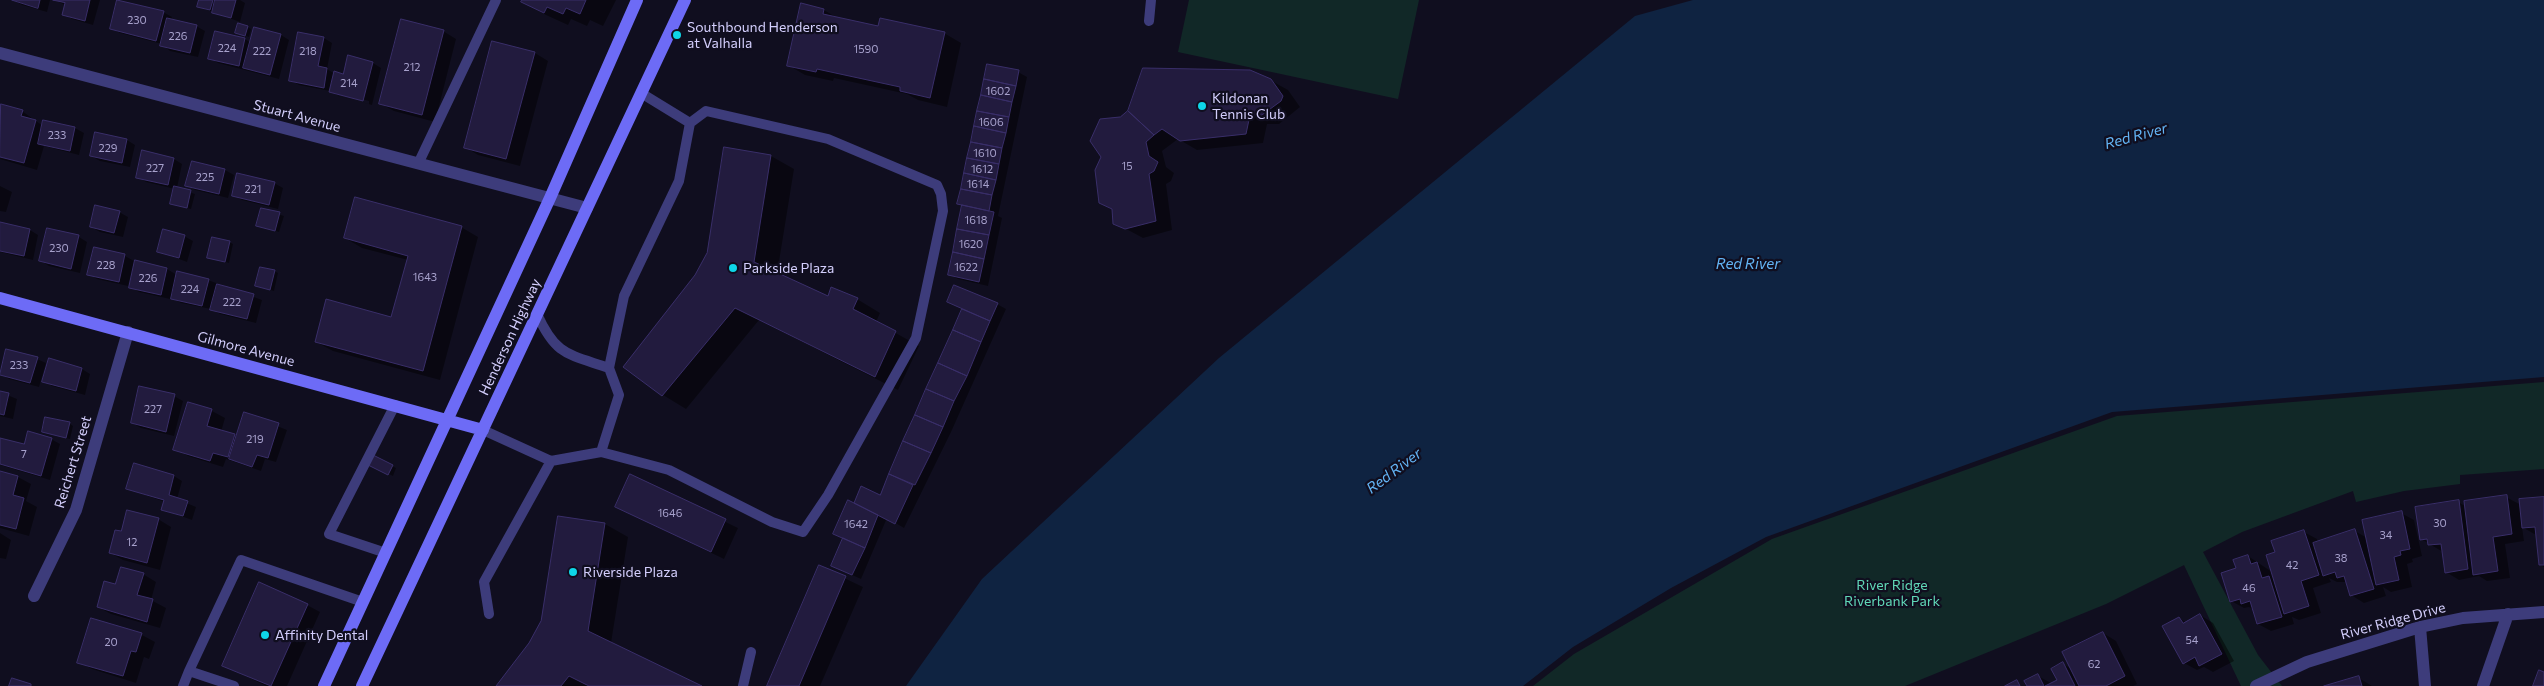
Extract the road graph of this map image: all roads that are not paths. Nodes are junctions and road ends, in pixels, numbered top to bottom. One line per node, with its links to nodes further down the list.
1 (496, 0): 9 (lane)
2 (637, 0): 10 (main road, Henderson Highway)
3 (685, 0): 7 (main road, Henderson Highway)
4 (1151, 0): 5 (lane)
5 (1149, 21)
6 (0, 53): 9 (street, Stuart Avenue)
7 (641, 93): 8 (lane); 11 (main road, Henderson Highway)
8 (690, 123): 15 (lane); 19 (lane)
9 (418, 164): 10 (street, Stuart Avenue)
10 (550, 198): 11 (street, Stuart Avenue); 17 (main road, Henderson Highway)
11 (587, 208): 13 (main road, Henderson Highway)
12 (0, 298): 14 (main road, Gilmore Avenue)
13 (537, 314): 15 (lane); 18 (main road, Henderson Highway)
14 (128, 332): 16 (main road, Gilmore Avenue); 22 (street, Reichert Street)
15 (609, 368): 19 (lane)
16 (395, 406): 17 (main road, Gilmore Avenue); 21 (lane)
17 (448, 420): 18 (main road, Gilmore Avenue); 21 (main road, Henderson Highway)
18 (483, 430): 20 (lane); 33 (main road, Henderson Highway)
19 (601, 452): 20 (lane)
20 (550, 461): 25 (lane)
21 (386, 553): 23 (main road, Henderson Highway)
22 (34, 596)
23 (363, 602): 29 (lane); 32 (main road, Henderson Highway)
24 (2544, 612): 26 (street, River Ridge Drive)
25 (490, 614)
26 (2508, 614): 27 (street, River Ridge Drive); 37 (street)
27 (2420, 627): 35 (street, River Ridge Drive); 36 (street)
28 (751, 652): 34 (lane)
29 (189, 671): 30 (lane); 31 (lane)
30 (183, 686)
31 (234, 686)
32 (324, 686)
33 (362, 686)
34 (743, 686)
35 (2256, 686)
36 (2425, 686)
37 (2483, 686)

